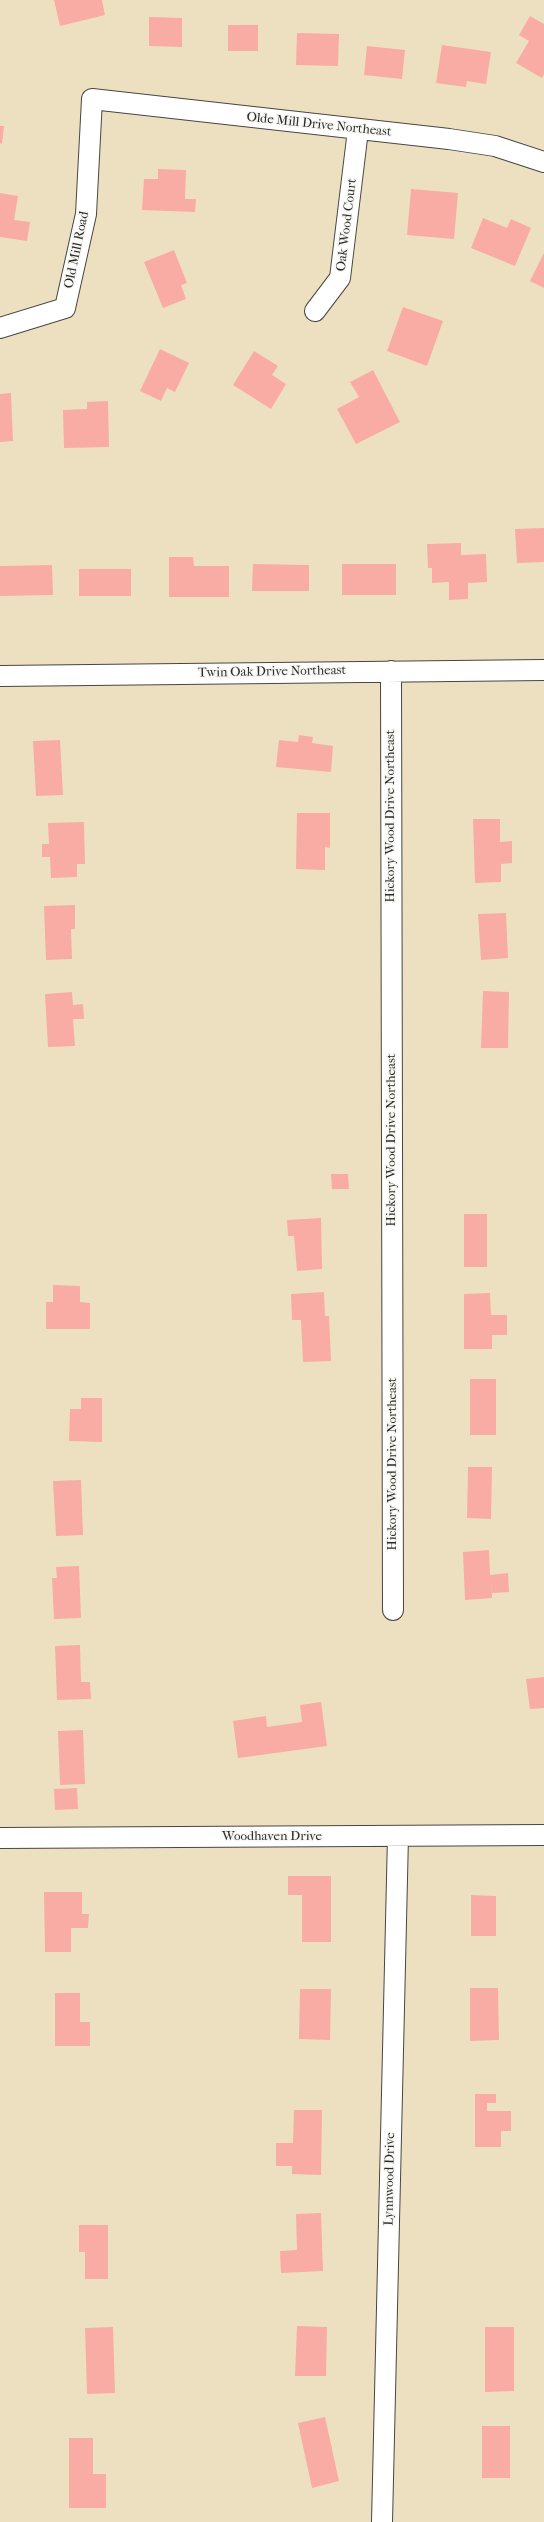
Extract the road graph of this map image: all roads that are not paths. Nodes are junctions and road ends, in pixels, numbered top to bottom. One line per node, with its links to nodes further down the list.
1 (92, 99): 2 (street, Olde Mill Drive Northeast); 5 (street, Old Mill Road)
2 (358, 130): 3 (street, Olde Mill Drive Northeast); 4 (street, Oak Wood Court)
3 (544, 162)
4 (315, 311)
5 (0, 328)
6 (544, 670): 7 (street, Twin Oak Drive Northeast)
7 (392, 671): 8 (street, Twin Oak Drive Northeast); 9 (street, Hickory Wood Drive Northeast)
8 (0, 676)
9 (393, 1610)
10 (544, 1835): 11 (street, Woodhaven Drive)
11 (398, 1836): 12 (street, Woodhaven Drive); 13 (street, Lynnwood Drive)
12 (0, 1838)
13 (382, 2522)

